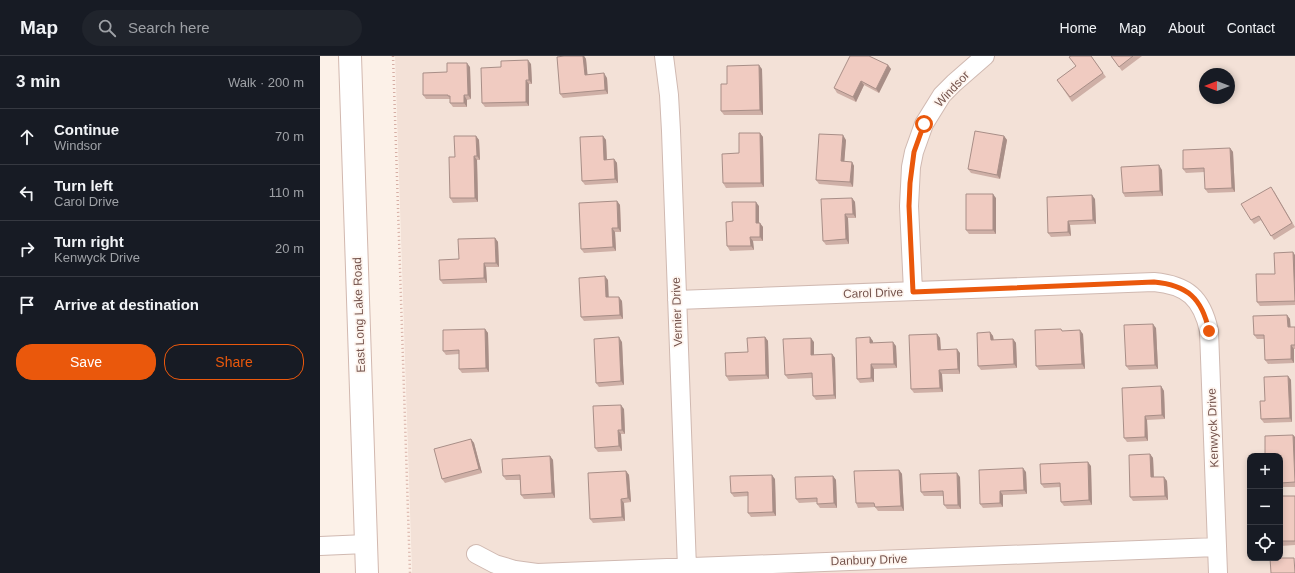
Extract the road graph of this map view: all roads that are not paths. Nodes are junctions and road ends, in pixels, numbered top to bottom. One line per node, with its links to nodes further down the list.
1 (350, 56): 7 (main road, East Long Lake Road)
2 (664, 56): 6 (street, Vernier Drive)
3 (985, 56): 5 (street, Windsor)
4 (1186, 291): 5 (street, Carol Drive); 9 (street, Kenwyck Drive)
5 (913, 292): 6 (street, Carol Drive)
6 (677, 300): 11 (street, Vernier Drive)
7 (366, 544): 8 (street); 12 (main road, East Long Lake Road)
8 (320, 546)
9 (1217, 547): 11 (street, Danbury Drive); 13 (street, Kenwyck Drive)
10 (476, 554): 11 (street, Danbury Drive)
11 (687, 568)
12 (368, 573)
13 (1218, 573)

